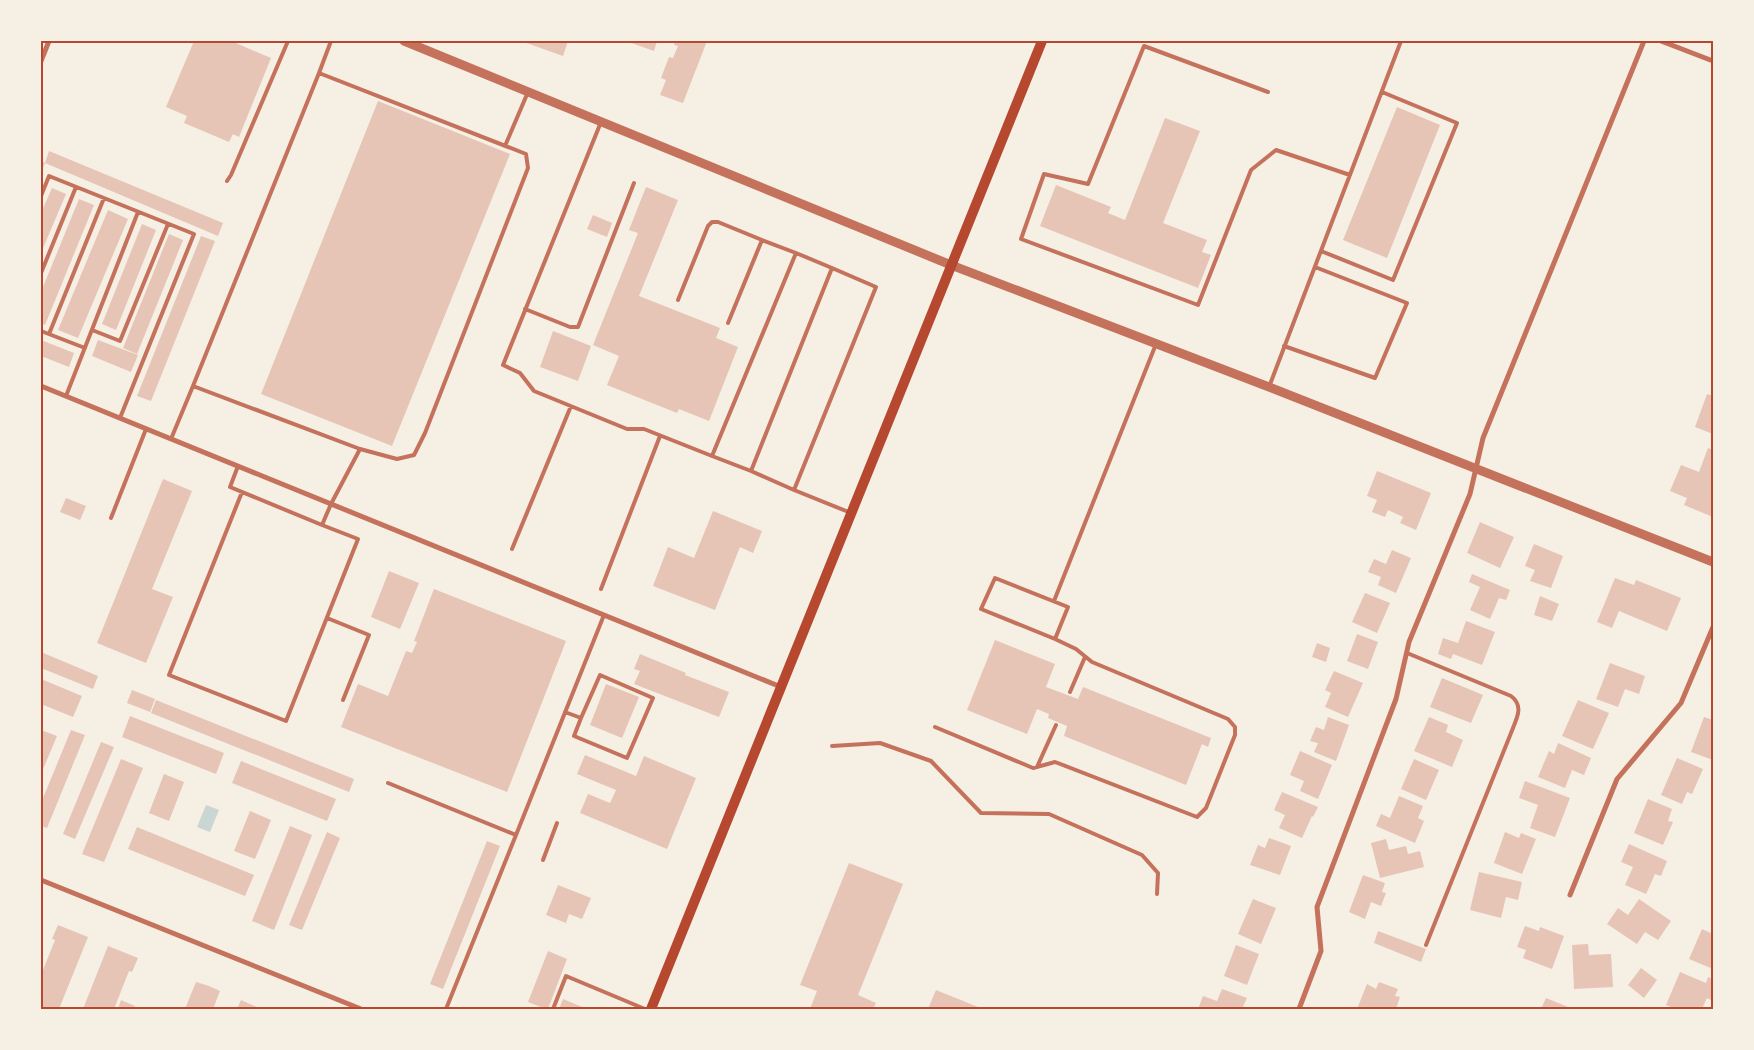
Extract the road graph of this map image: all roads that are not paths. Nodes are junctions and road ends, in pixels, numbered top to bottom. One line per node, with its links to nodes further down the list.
1 (49, 41): 9 (street)
2 (288, 41): 18 (lane)
3 (331, 41): 11 (lane)
4 (404, 41): 12 (street)
5 (1042, 41): 28 (main road)
6 (1401, 41): 14 (lane)
7 (1644, 41): 53 (street)
8 (1661, 41): 10 (street)
9 (41, 61)
10 (1713, 61)
11 (318, 73): 16 (lane); 42 (lane)
12 (528, 92): 15 (street); 16 (lane)
13 (1268, 92): 17 (lane)
14 (1382, 92): 17 (lane); 26 (lane)
15 (601, 122): 28 (street); 33 (lane)
16 (505, 146): 50 (lane)
17 (1350, 175): 26 (lane)
18 (227, 181)
19 (634, 183): 33 (lane)
20 (76, 187): 21 (lane); 22 (lane); 31 (lane)
21 (41, 196)
22 (104, 198): 23 (lane); 37 (lane)
23 (138, 212): 24 (lane); 35 (lane)
24 (168, 224): 35 (lane); 46 (lane)
25 (762, 240): 27 (lane); 32 (lane); 34 (lane)
26 (1321, 251): 29 (lane)
27 (796, 253): 30 (lane); 51 (lane)
28 (951, 266): 38 (street); 58 (main road)
29 (1314, 267): 39 (lane); 39 (lane)
30 (832, 268): 54 (lane); 55 (lane)
31 (41, 274)
32 (678, 300)
33 (525, 309): 45 (lane)
34 (728, 323)
35 (92, 330): 40 (lane)
36 (41, 331): 37 (lane)
37 (49, 334): 40 (lane)
38 (1156, 344): 43 (street); 64 (lane)
39 (1284, 346): 43 (lane)
40 (85, 348): 44 (lane)
41 (41, 386): 44 (street)
42 (193, 386): 49 (lane); 50 (lane)
43 (1269, 387): 53 (street)
44 (66, 396): 46 (street)
45 (571, 406): 48 (lane); 61 (lane)
46 (120, 418): 47 (street)
47 (146, 429): 49 (street); 59 (lane)
48 (660, 436): 51 (lane); 63 (lane)
49 (172, 439): 52 (street)
50 (360, 449): 57 (lane)
51 (712, 456): 54 (lane)
52 (238, 466): 56 (lane); 57 (street)
53 (1475, 470): 62 (street); 69 (street)
54 (751, 471): 55 (lane)
55 (794, 490): 58 (lane)
56 (242, 492): 60 (lane); 66 (lane)
57 (331, 504): 60 (lane); 65 (street)
58 (851, 514): 71 (main road)
59 (111, 518)
60 (322, 525): 66 (lane)
61 (512, 549)
62 (1713, 562)
63 (601, 589)
64 (1054, 601): 68 (lane); 68 (lane)
65 (604, 615): 71 (street); 74 (lane)
66 (327, 618): 73 (lane)
67 (1713, 627): 86 (street)
68 (1054, 639): 70 (lane)
69 (1407, 653): 87 (lane); 93 (street)
70 (1085, 657): 72 (lane); 79 (lane)
71 (781, 687): 92 (main road)
72 (1070, 692)
73 (343, 700)
74 (565, 712): 75 (lane); 82 (lane)
75 (581, 718): 75 (lane)
76 (1056, 725): 79 (lane)
77 (935, 728): 79 (lane)
78 (832, 746): 85 (lane)
79 (1037, 767)
80 (388, 783): 82 (lane)
81 (557, 824): 83 (lane)
82 (516, 835): 89 (lane)
83 (543, 860)
84 (41, 880): 88 (street)
85 (1157, 894)
86 (1570, 895)
87 (1426, 945)
88 (361, 1009)
89 (446, 1009)
90 (553, 1009): 91 (lane)
91 (645, 1009)
92 (651, 1009)
93 (1299, 1009)

